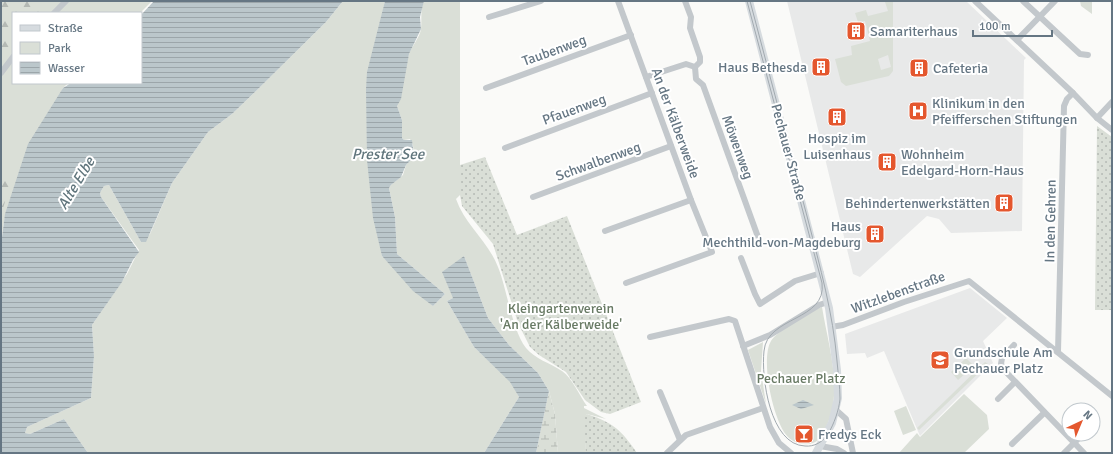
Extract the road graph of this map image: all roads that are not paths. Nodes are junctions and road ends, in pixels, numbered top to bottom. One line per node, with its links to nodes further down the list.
1 (66, 1): 9 (street)
2 (541, 1): 11 (street)
3 (618, 1): 12 (street, An der Kälberweide)
4 (685, 1): 16 (street)
5 (749, 1): 32 (main road, Pechauer Straße)
6 (975, 1): 13 (street)
7 (1024, 1): 10 (street)
8 (1055, 1): 10 (street)
9 (55, 12)
10 (1040, 16): 13 (street); 14 (street)
11 (489, 17)
12 (630, 35): 18 (street, An der Kälberweide); 19 (street, Taubenweg)
13 (1017, 40): 21 (street)
14 (1088, 55)
15 (12, 58): 17 (street)
16 (695, 67): 18 (street); 30 (street, Möwenweg)
17 (1, 73)
18 (646, 77): 20 (street, An der Kälberweide)
19 (486, 88)
20 (652, 93): 25 (street, An der Kälberweide); 26 (street, Pfauenweg)
21 (1073, 93): 23 (street); 39 (street, In den Gehren)
22 (1112, 102): 23 (street)
23 (1097, 118): 24 (street)
24 (1112, 130)
25 (671, 146): 27 (street, Schwalbenweg); 28 (street, An der Kälberweide)
26 (505, 148)
27 (533, 198)
28 (691, 200): 29 (street); 33 (street, An der Kälberweide)
29 (605, 231)
30 (758, 237)
31 (741, 258): 32 (street)
32 (821, 273): 34 (main road, Pechauer Straße)
33 (626, 283)
34 (828, 302): 35 (main road); 38 (street)
35 (832, 327): 39 (street, Witzlebenstraße); 45 (main road)
36 (650, 337): 38 (street)
37 (1014, 345): 40 (street)
38 (743, 346): 44 (street)
39 (1058, 352): 42 (street)
40 (1015, 382): 43 (street); 46 (street)
41 (660, 392): 47 (street)
42 (1112, 396)
43 (998, 399)
44 (763, 408): 47 (street); 52 (street)
45 (836, 410): 50 (main road); 54 (street)
46 (1044, 412): 48 (street); 49 (street)
47 (680, 440): 51 (street)
48 (1074, 443): 55 (street); 56 (street)
49 (1012, 444)
50 (820, 446): 53 (street)
51 (668, 453)
52 (791, 453)
53 (844, 453)
54 (853, 453)
55 (1064, 453)
56 (1084, 453)

